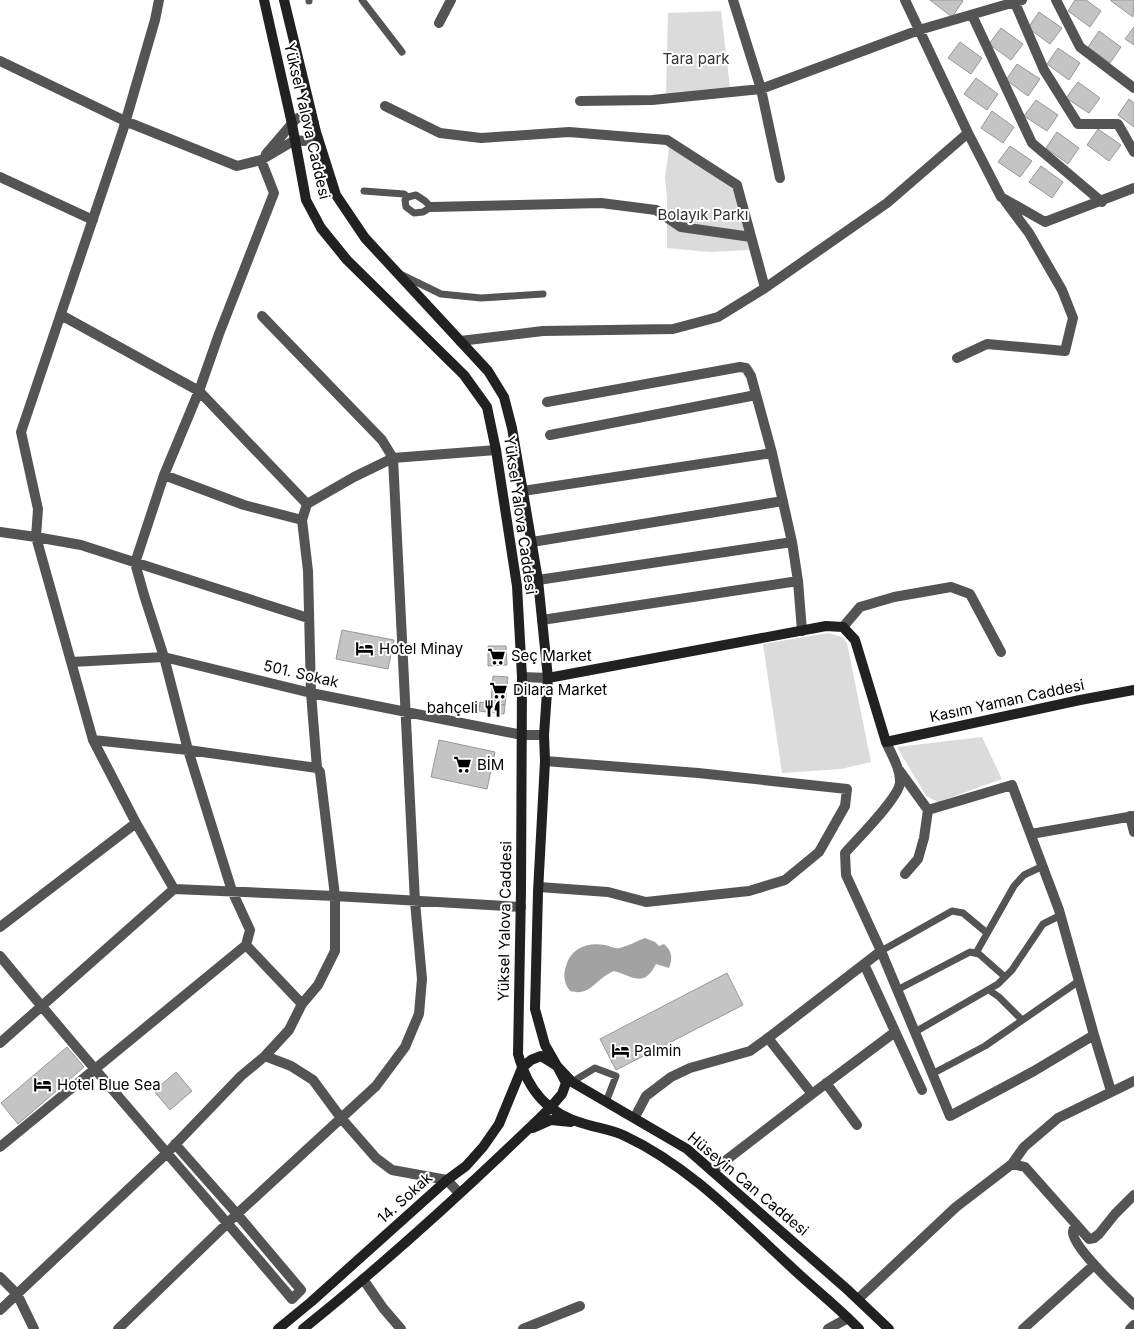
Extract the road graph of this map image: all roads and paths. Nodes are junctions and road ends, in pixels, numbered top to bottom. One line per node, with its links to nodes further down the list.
1 (159, 0): 19 (street)
2 (264, 0): 20 (main road, Yüksel Yalova Caddesi)
3 (284, 0): 21 (main road, Yüksel Yalova Caddesi)
4 (362, 0): 13 (lane)
5 (451, 0): 11 (street)
6 (733, 0): 16 (street)
7 (905, 0): 12 (street)
8 (1056, 0): 15 (street)
9 (1018, 1): 10 (street); 24 (street)
10 (972, 15): 12 (street); 32 (street)
11 (439, 23)
12 (919, 30): 16 (street); 22 (street)
13 (402, 52)
14 (0, 60): 19 (street)
15 (1134, 88)
16 (761, 90): 17 (street); 27 (street)
17 (580, 102)
18 (385, 106): 35 (street)
19 (125, 121): 25 (street); 34 (street)
20 (292, 124): 21 (street); 23 (main road, Yüksel Yalova Caddesi); 25 (street)
21 (315, 128): 23 (street); 36 (main road, Yüksel Yalova Caddesi)
22 (968, 132): 31 (street); 37 (street)
23 (295, 140): 25 (street); 47 (main road, Yüksel Yalova Caddesi)
24 (1134, 152)
25 (261, 160): 43 (street)
26 (0, 177): 34 (street)
27 (780, 178)
28 (1134, 188): 32 (street)
29 (364, 191): 30 (lane)
30 (408, 197): 33 (lane); 33 (lane)
31 (1001, 197): 32 (street); 42 (street)
32 (1102, 202)
33 (431, 207): 35 (street)
34 (93, 220): 39 (street)
35 (751, 237): 37 (street)
36 (393, 270): 38 (lane); 41 (main road, Yüksel Yalova Caddesi)
37 (765, 288): 41 (street)
38 (543, 294)
39 (61, 315): 43 (street); 56 (street)
40 (262, 316): 49 (street)
41 (460, 341): 51 (main road, Yüksel Yalova Caddesi)
42 (957, 358)
43 (199, 391): 50 (street); 53 (street)
44 (756, 395): 45 (street); 46 (street); 48 (street)
45 (547, 402)
46 (550, 435)
47 (496, 450): 49 (street); 69 (main road, Yüksel Yalova Caddesi)
48 (772, 453): 51 (street); 52 (street)
49 (393, 458): 53 (street); 73 (street)
50 (164, 475): 54 (street); 59 (street)
51 (523, 491): 57 (main road, Yüksel Yalova Caddesi)
52 (783, 501): 57 (street); 58 (street)
53 (307, 504): 54 (street)
54 (302, 520): 62 (street)
55 (0, 532): 56 (street)
56 (36, 537): 59 (street); 68 (street)
57 (532, 542): 60 (main road, Yüksel Yalova Caddesi)
58 (792, 542): 60 (street); 61 (street)
59 (135, 563): 62 (street); 67 (street)
60 (538, 580): 63 (main road, Yüksel Yalova Caddesi)
61 (798, 581): 63 (street); 65 (street)
62 (308, 618): 72 (street)
63 (542, 620): 70 (main road, Yüksel Yalova Caddesi)
64 (843, 627): 65 (main road); 66 (street); 77 (main road)
65 (802, 631): 70 (main road)
66 (1001, 652)
67 (164, 657): 68 (street, 501. Sokak); 72 (street, 501. Sokak); 78 (street)
68 (72, 662): 76 (street)
69 (522, 677): 70 (street); 75 (main road, Yüksel Yalova Caddesi)
70 (548, 678): 74 (main road, Yüksel Yalova Caddesi)
71 (1134, 690): 77 (main road, Kasım Yaman Caddesi)
72 (311, 692): 73 (street, 501. Sokak); 80 (street)
73 (407, 712): 75 (street, 501. Sokak); 93 (street)
74 (544, 735): 75 (street, 501. Sokak); 79 (main road, Yüksel Yalova Caddesi)
75 (522, 736): 94 (main road, Yüksel Yalova Caddesi)
76 (93, 740): 78 (street); 84 (street)
77 (886, 742): 81 (street)
78 (188, 750): 80 (street); 91 (street)
79 (545, 761): 89 (main road, Yüksel Yalova Caddesi); 89 (street)
80 (317, 768): 92 (street)
81 (898, 770): 82 (street); 99 (street)
82 (928, 810): 86 (street); 88 (street)
83 (1132, 816): 85 (street); 86 (street)
84 (136, 823): 90 (street); 96 (street)
85 (1134, 832)
86 (1031, 834): 87 (street)
87 (1043, 866): 95 (street); 97 (lane)
88 (905, 874)
89 (538, 887): 116 (main road, Yüksel Yalova Caddesi)
90 (174, 889): 91 (street); 108 (street)
91 (232, 891): 92 (street); 98 (street)
92 (335, 896): 93 (street); 107 (street)
93 (415, 902): 94 (street); 129 (street)
94 (521, 907): 117 (main road, Yüksel Yalova Caddesi)
95 (1061, 915): 103 (lane); 104 (street)
96 (0, 927)
97 (987, 933): 99 (lane); 100 (lane)
98 (246, 945): 107 (street); 118 (street)
99 (881, 951): 102 (street); 105 (street)
100 (976, 953): 103 (lane); 105 (lane)
101 (0, 956): 108 (street)
102 (864, 964): 110 (street); 113 (street)
103 (1005, 977): 106 (lane)
104 (1079, 981): 109 (lane); 112 (street)
105 (897, 990): 111 (street)
106 (989, 990): 109 (lane); 111 (lane)
107 (302, 1004): 115 (street)
108 (41, 1006): 114 (street); 118 (street)
109 (1022, 1020): 119 (lane)
110 (896, 1032): 122 (street); 123 (street)
111 (914, 1032): 119 (street)
112 (1094, 1035): 119 (street); 124 (street)
113 (768, 1038): 125 (street); 128 (street)
114 (0, 1043)
115 (265, 1056): 129 (street); 133 (street)
116 (558, 1066): 117 (main road); 121 (main road, Yüksel Yalova Caddesi); 127 (main road)
117 (522, 1068): 127 (main road, Yüksel Yalova Caddesi); 138 (main road, 14. Sokak)
118 (94, 1070): 134 (street); 135 (street)
119 (932, 1074)
120 (1134, 1081): 124 (street)
121 (572, 1082): 126 (main road, Hüseyin Can Caddesi); 126 (lane)
122 (826, 1083): 125 (street); 131 (street)
123 (922, 1090)
124 (1112, 1091): 136 (street)
125 (812, 1094): 137 (street)
126 (606, 1102): 128 (main road, Hüseyin Can Caddesi)
127 (546, 1105): 130 (main road, Hüseyin Can Caddesi); 132 (main road)
128 (635, 1117): 137 (main road, Hüseyin Can Caddesi)
129 (341, 1118): 138 (street); 141 (street)
130 (582, 1123): 132 (main road); 152 (main road, Hüseyin Can Caddesi)
131 (857, 1125)
132 (527, 1130): 139 (main road)
133 (175, 1144): 135 (street); 141 (street)
134 (0, 1147)
135 (167, 1153): 142 (street); 147 (street)
136 (1012, 1164): 143 (street); 148 (street)
137 (712, 1171): 148 (main road, Hüseyin Can Caddesi)
138 (448, 1180): 139 (street); 156 (main road, 14. Sokak)
139 (459, 1193): 146 (main road)
140 (1134, 1196): 143 (street)
141 (237, 1214): 142 (street); 142 (street)
142 (228, 1223): 155 (street)
143 (1076, 1224): 144 (street)
144 (1094, 1265): 149 (street); 163 (street)
145 (0, 1277): 147 (street)
146 (363, 1280): 157 (main road); 158 (street)
147 (17, 1294): 151 (street); 154 (street)
148 (858, 1299): 162 (main road, Hüseyin Can Caddesi)
149 (1134, 1305)
150 (580, 1306): 159 (street)
151 (0, 1310)
152 (848, 1318): 160 (street); 161 (main road, Hüseyin Can Caddesi)
153 (1134, 1325): 164 (street)
154 (34, 1329)
155 (118, 1329)
156 (278, 1329)
157 (304, 1329)
158 (401, 1329)
159 (523, 1329)
160 (828, 1329)
161 (859, 1329)
162 (889, 1329)
163 (1023, 1329)
164 (1130, 1329)

